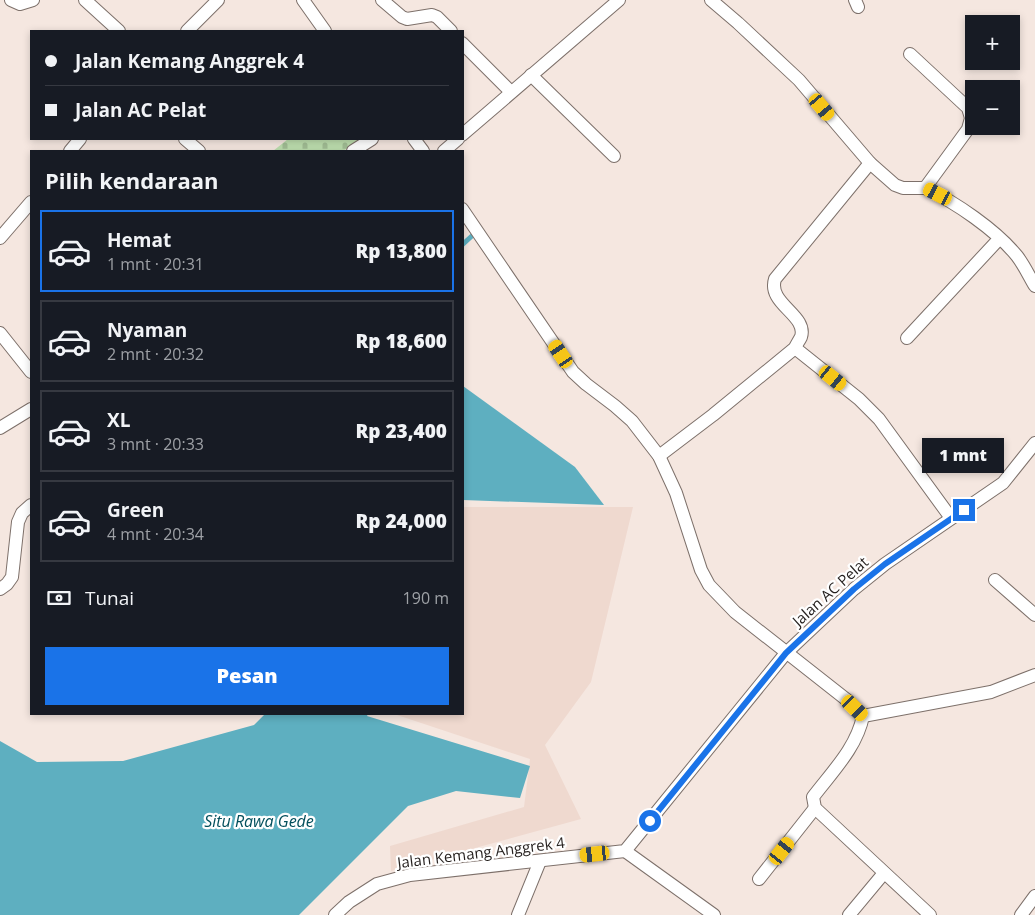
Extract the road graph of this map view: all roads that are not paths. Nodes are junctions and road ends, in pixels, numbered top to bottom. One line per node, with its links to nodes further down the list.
1 (11, 0): 2 (street)
2 (33, 0)
3 (85, 0): 9 (street)
4 (218, 0): 10 (street)
5 (303, 0): 11 (street)
6 (382, 0): 12 (street)
7 (711, 0): 27 (street)
8 (615, 1): 15 (street)
9 (118, 30)
10 (187, 30)
11 (324, 30)
12 (450, 30)
13 (464, 45): 16 (street)
14 (910, 54): 28 (street)
15 (531, 75): 16 (street); 26 (street)
16 (511, 92): 17 (street)
17 (464, 133)
18 (79, 140): 22 (street)
19 (186, 140): 23 (street)
20 (370, 140): 24 (street)
21 (457, 140): 25 (street)
22 (71, 150)
23 (197, 150)
24 (356, 150)
25 (445, 150)
26 (614, 156)
27 (870, 163): 28 (street); 36 (street)
28 (925, 188): 32 (street)
29 (30, 207): 31 (street)
30 (464, 212): 41 (street)
31 (0, 238)
32 (999, 238): 33 (street); 35 (street)
33 (1035, 286)
34 (0, 333): 37 (street)
35 (907, 338)
36 (795, 348): 41 (street); 43 (street)
37 (30, 371)
38 (30, 410): 39 (street)
39 (0, 428)
40 (1034, 445): 43 (street, Jalan AC Pelat)
41 (659, 456): 47 (street)
42 (30, 506): 45 (street)
43 (951, 518): 47 (street, Jalan AC Pelat)
44 (995, 580): 46 (street)
45 (0, 588)
46 (1035, 615)
47 (786, 653): 49 (street); 51 (street)
48 (1035, 675): 49 (street)
49 (863, 716): 50 (street)
50 (815, 808): 53 (street); 54 (street)
51 (625, 851): 52 (street, Jalan Kemang Anggrek 4); 58 (street)
52 (540, 861): 56 (street, Jalan Kemang Anggrek 4); 57 (street)
53 (884, 873): 59 (street); 60 (street)
54 (759, 879)
55 (1035, 896): 61 (street)
56 (335, 915)
57 (518, 915)
58 (714, 915)
59 (849, 915)
60 (930, 915)
61 (1021, 915)

